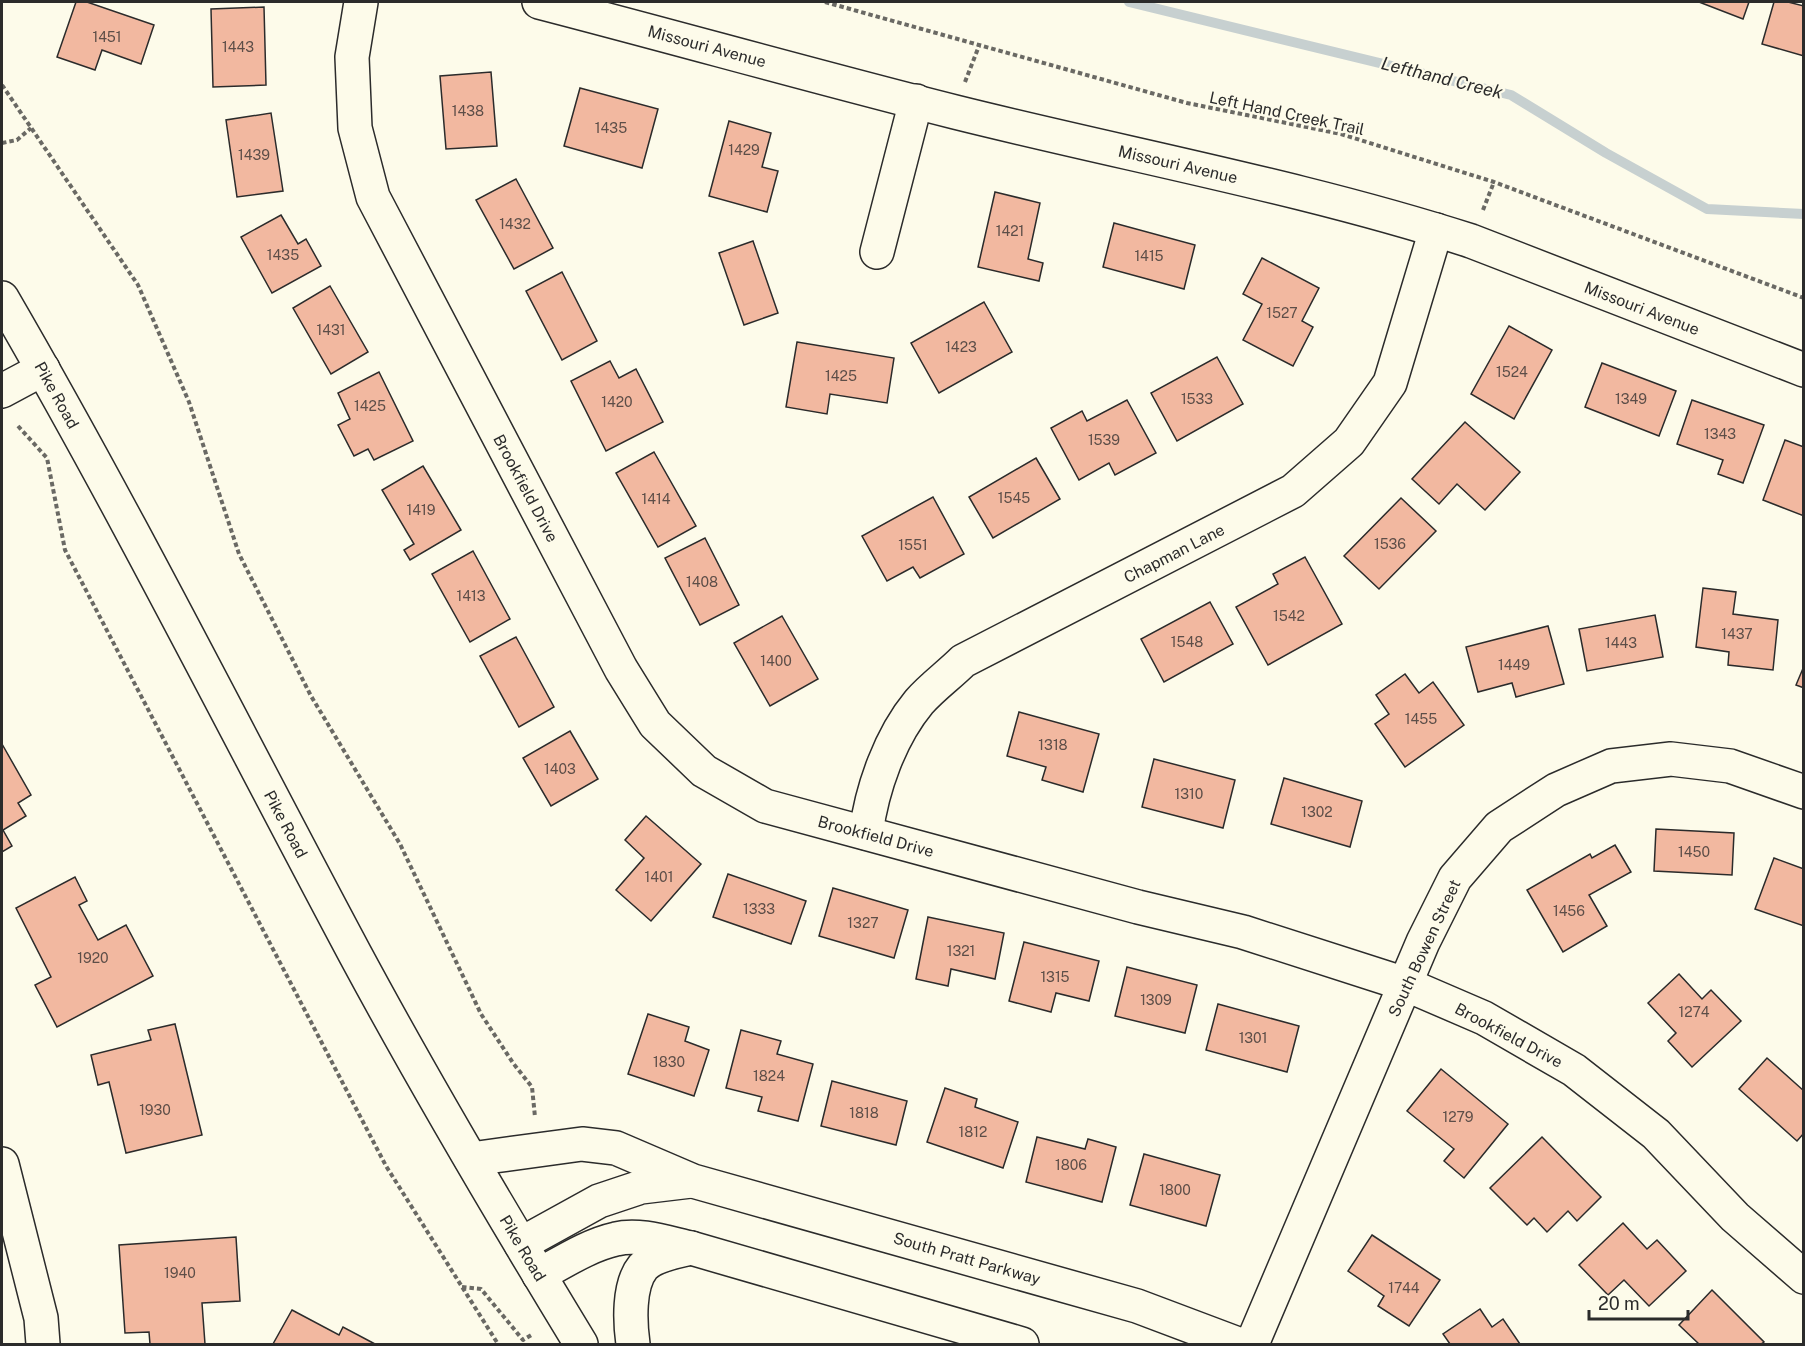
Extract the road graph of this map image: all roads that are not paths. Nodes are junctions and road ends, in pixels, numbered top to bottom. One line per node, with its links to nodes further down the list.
1 (361, 2): 11 (street, Brookfield Drive)
2 (540, 2): 3 (street, Missouri Avenue)
3 (916, 101): 4 (street, Missouri Avenue); 5 (street)
4 (1436, 230): 8 (street, Missouri Avenue); 11 (street, Chapman Lane)
5 (877, 252)
6 (2, 298): 7 (street, Pike Road)
7 (43, 369): 9 (street); 13 (street, Pike Road)
8 (1803, 370)
9 (2, 391)
10 (1803, 792): 12 (street, South Bowen Street)
11 (866, 833): 12 (street, Brookfield Drive)
12 (1405, 984): 19 (street, Brookfield Drive); 25 (street, South Bowen Street)
13 (471, 1159): 15 (street, South Pratt Parkway); 16 (street, Pike Road)
14 (2, 1164): 20 (street)
15 (693, 1181): 16 (street, South Pratt Parkway); 24 (street, South Pratt Parkway)
16 (521, 1244): 18 (street, Pike Road)
17 (691, 1248): 18 (street); 22 (street); 23 (street)
18 (539, 1275): 21 (street, Pike Road)
19 (1803, 1277)
20 (43, 1344)
21 (581, 1344)
22 (633, 1344)
23 (1022, 1344)
24 (1238, 1344)
25 (1252, 1344)

